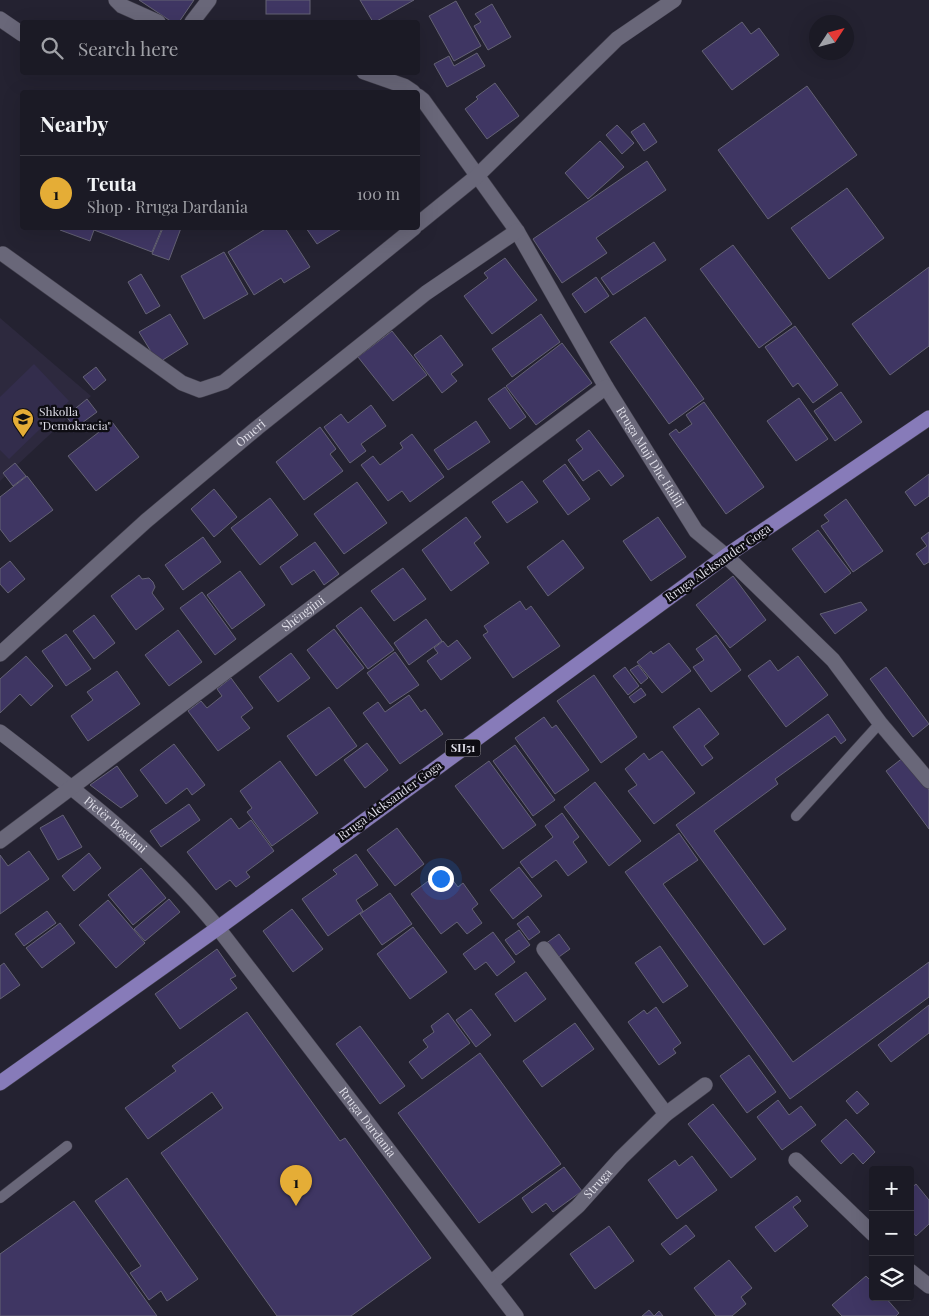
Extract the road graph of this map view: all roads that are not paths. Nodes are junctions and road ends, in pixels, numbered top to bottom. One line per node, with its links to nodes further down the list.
1 (116, 0): 5 (street)
2 (209, 0): 6 (street)
3 (674, 0): 11 (street)
4 (0, 19): 7 (street)
5 (154, 20)
6 (194, 20)
7 (20, 33)
8 (373, 75): 9 (street)
9 (410, 90)
10 (420, 98): 11 (street, Rruga Muji Dhe Halili)
11 (477, 176): 12 (street); 14 (street, Rruga Muji Dhe Halili)
12 (420, 222)
13 (412, 230): 15 (street)
14 (516, 231): 16 (street, Rruga Muji Dhe Halili); 19 (street, Omeri)
15 (3, 254)
16 (606, 387): 18 (street, Rruga Muji Dhe Halili); 23 (street, Shëngjini)
17 (929, 418): 18 (main road, Rruga Aleksander Goga / SH51)
18 (726, 556): 20 (street, Rruga Muji Dhe Halili); 26 (main road, Rruga Aleksander Goga / SH51)
19 (0, 654)
20 (880, 723): 22 (street, Rruga Muji Dhe Halili); 24 (lane)
21 (0, 732): 23 (street, Pjetër Bogdani)
22 (929, 781)
23 (72, 788): 25 (street, Shëngjini); 26 (street, Pjetër Bogdani)
24 (796, 816)
25 (0, 841)
26 (218, 928): 28 (main road, Rruga Aleksander Goga / SH51); 36 (street, Rruga Dardania)
27 (544, 949): 30 (street)
28 (0, 1083)
29 (706, 1085): 30 (street, Struga)
30 (666, 1114): 36 (street, Struga)
31 (67, 1146): 33 (lane)
32 (796, 1160): 34 (street)
33 (0, 1198)
34 (869, 1230)
35 (914, 1274): 37 (street)
36 (491, 1283): 38 (street, Rruga Dardania)
37 (929, 1286)
38 (516, 1316)

